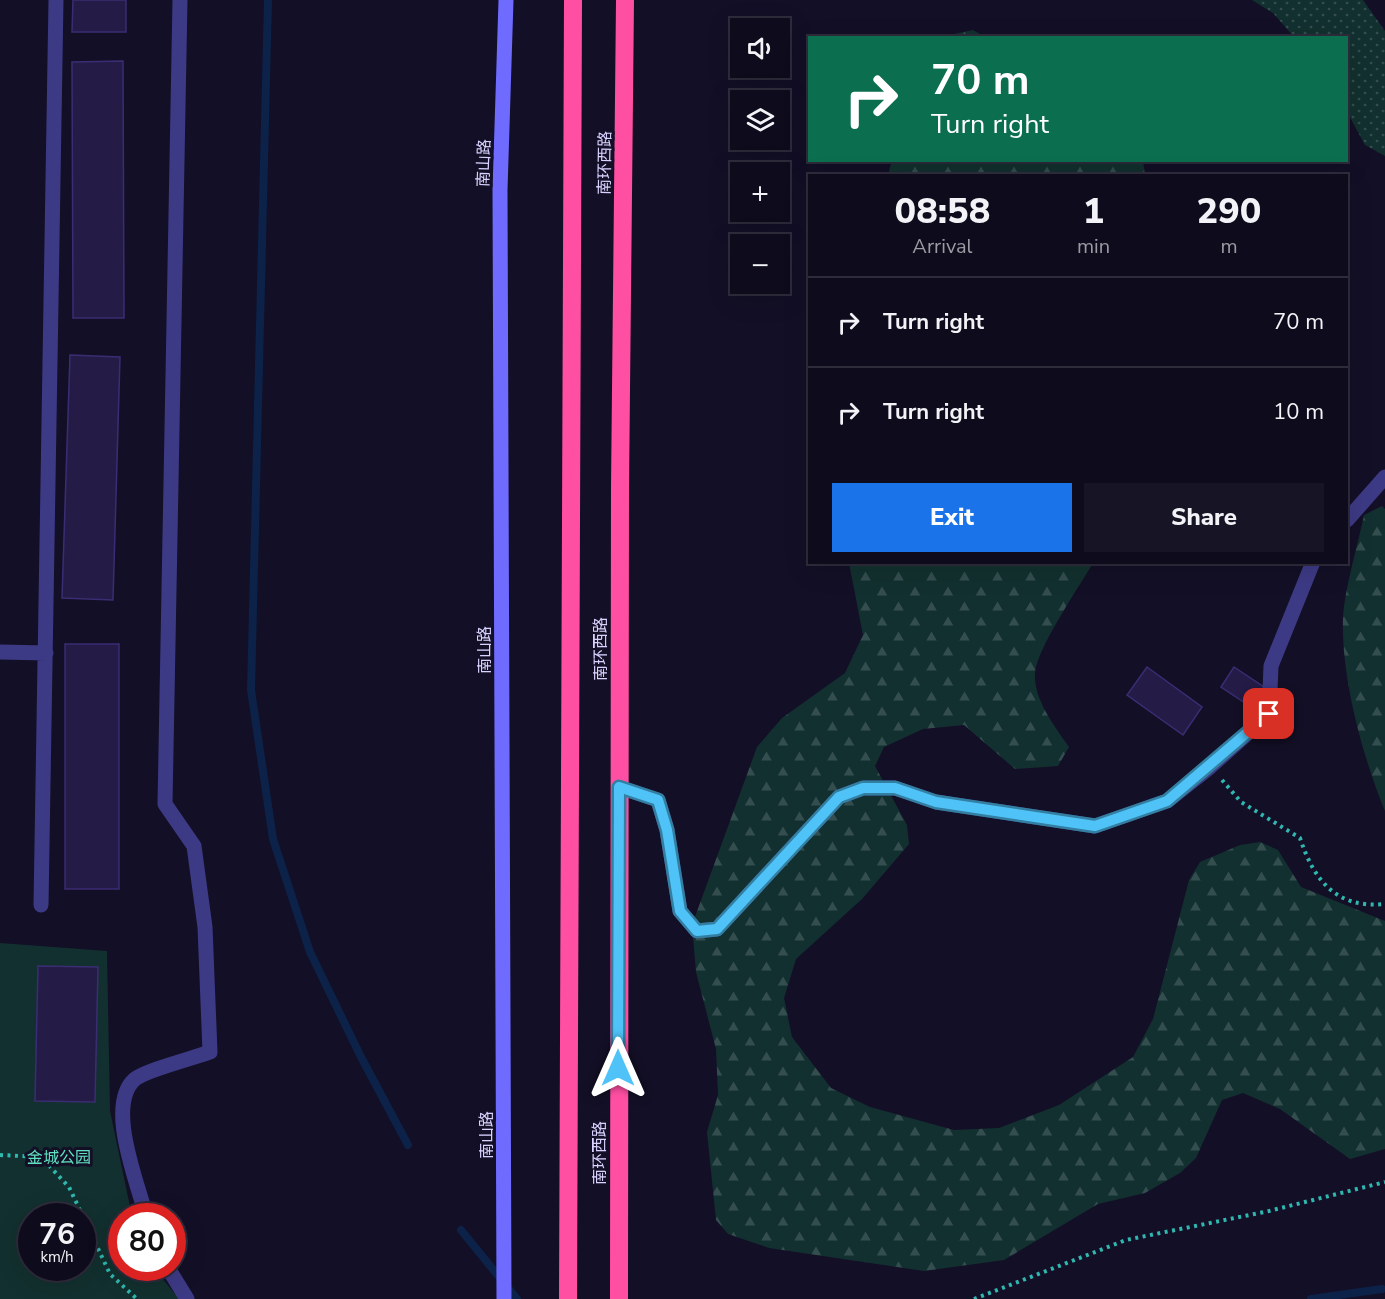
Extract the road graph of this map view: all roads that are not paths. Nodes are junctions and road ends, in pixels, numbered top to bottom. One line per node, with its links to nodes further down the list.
1 (56, 0): 10 (street)
2 (180, 0): 13 (street)
3 (506, 0): 16 (street, 南山路)
4 (573, 0): 17 (highway, 南环西路)
5 (625, 0): 11 (highway, 南环西路)
6 (1385, 477): 7 (street)
7 (1348, 519)
8 (1312, 564): 11 (street)
9 (0, 652): 10 (street)
10 (46, 653): 12 (street)
11 (619, 787): 18 (highway, 南环西路)
12 (41, 905)
13 (143, 1203)
14 (176, 1281): 15 (street)
15 (187, 1299)
16 (504, 1299)
17 (568, 1299)
18 (619, 1299)

